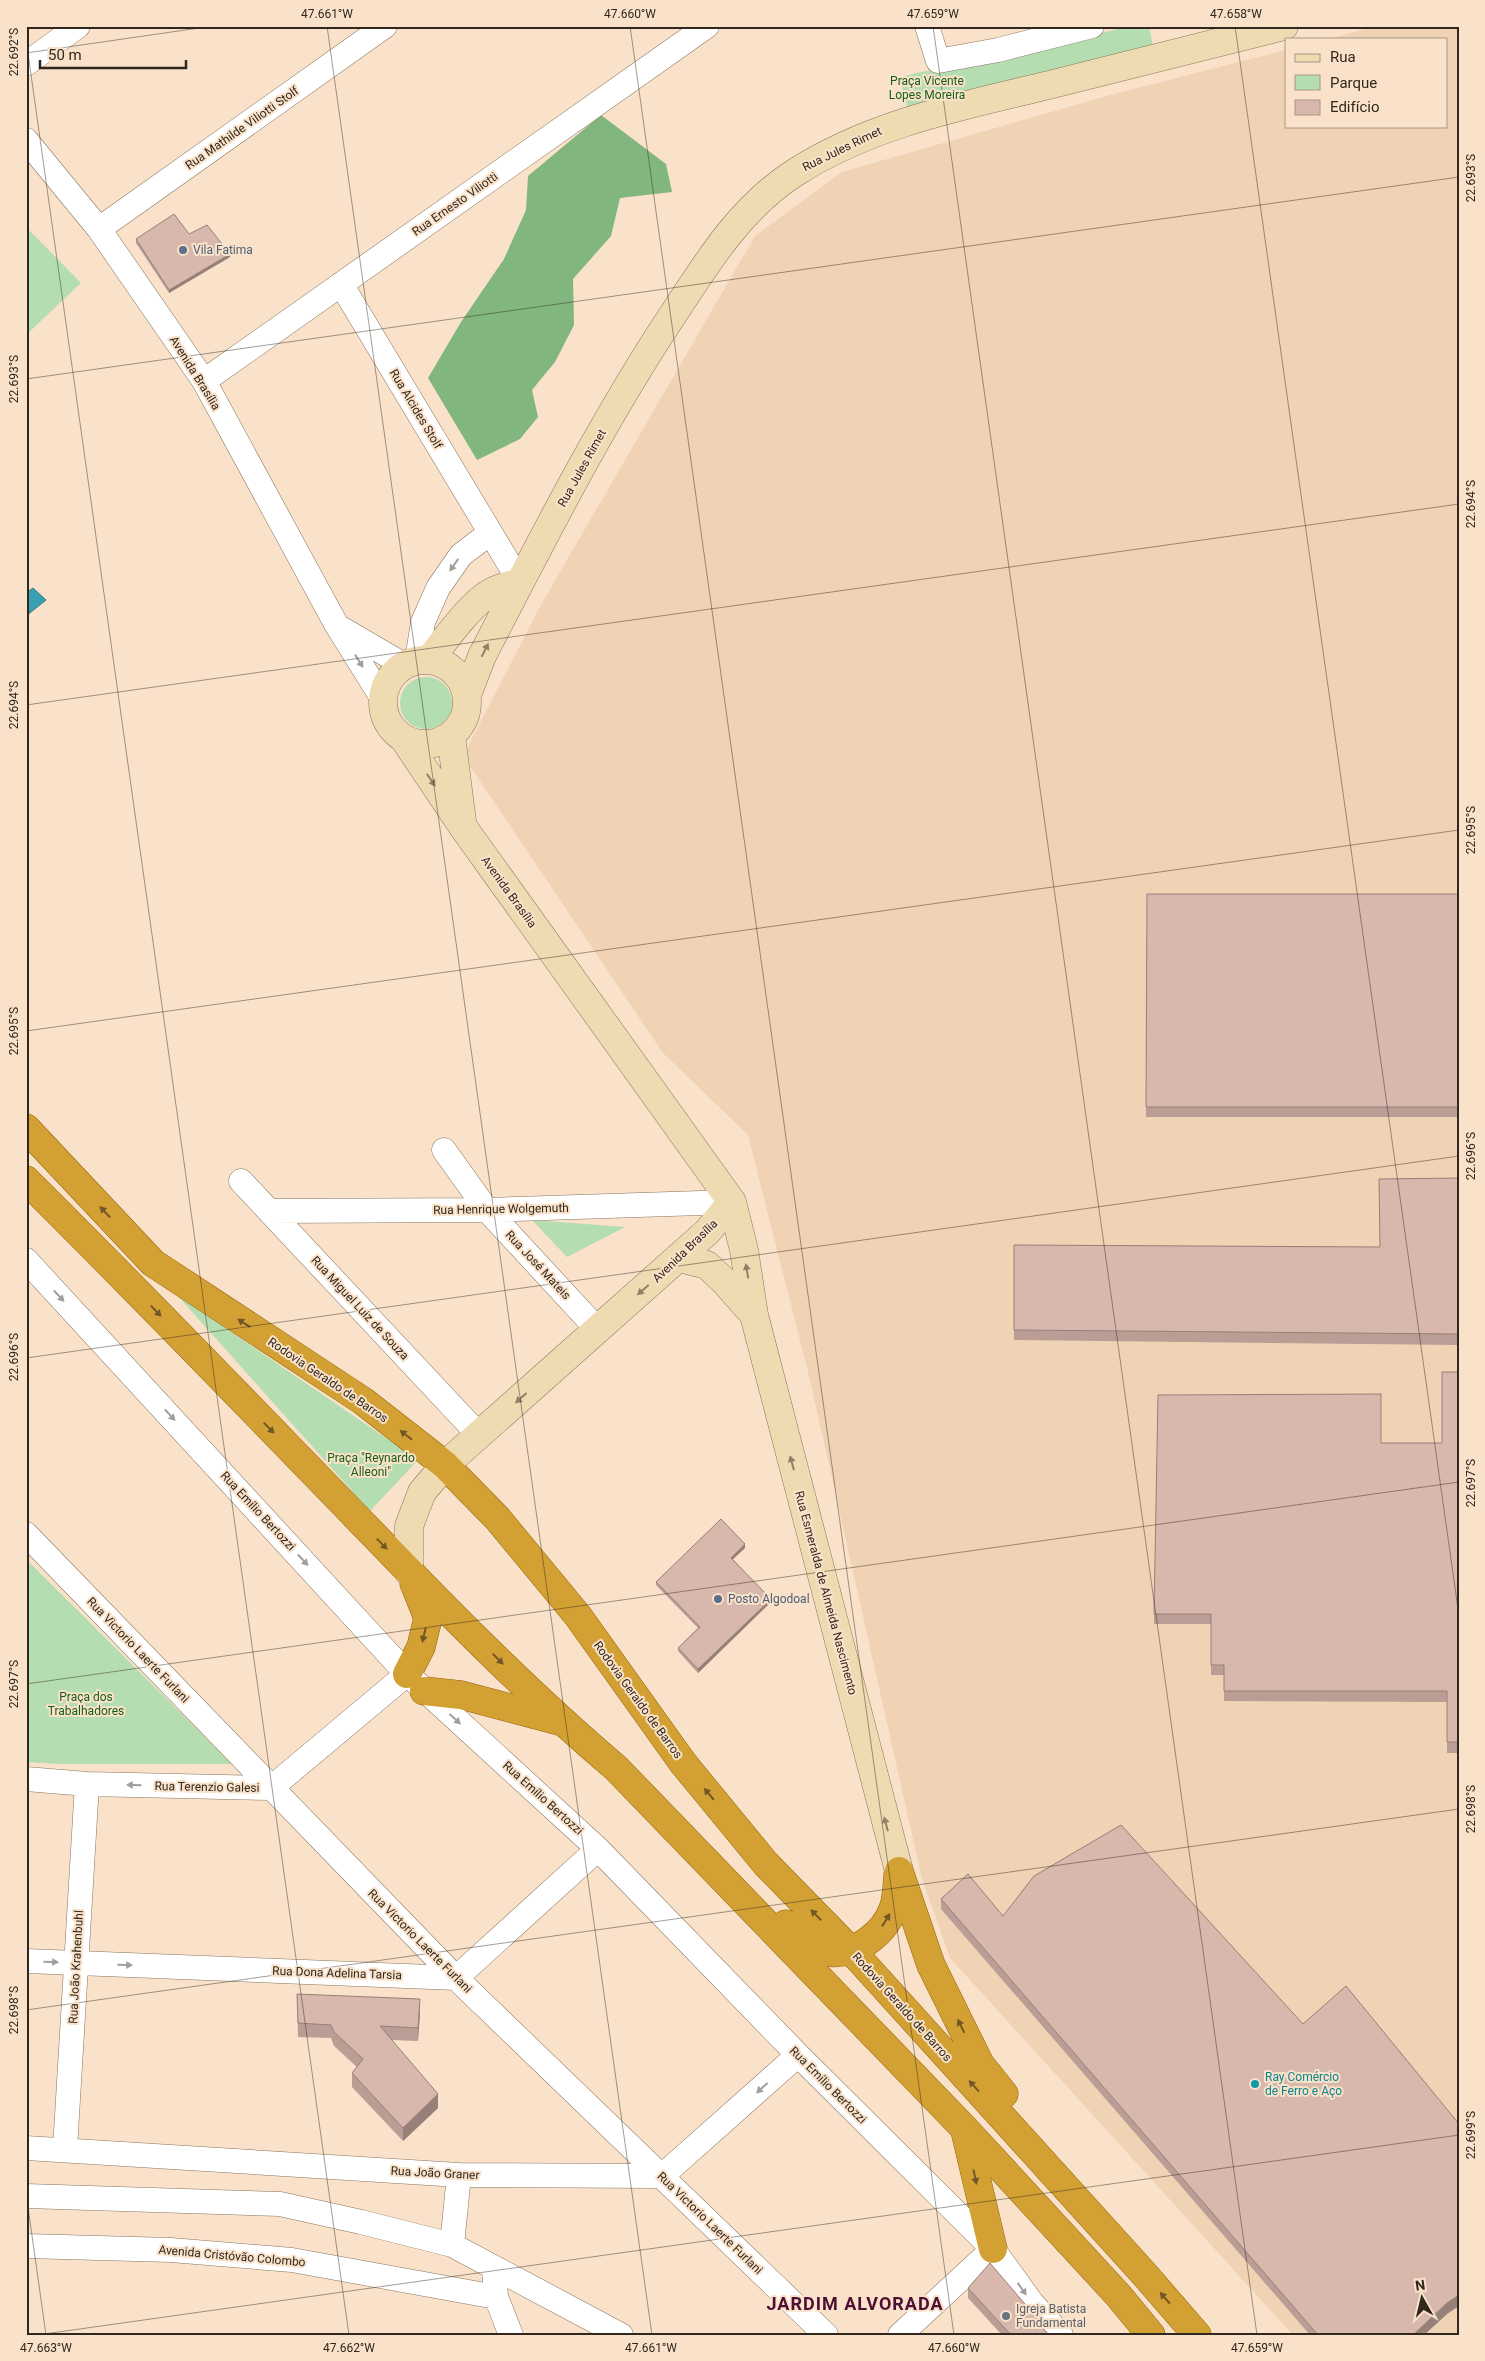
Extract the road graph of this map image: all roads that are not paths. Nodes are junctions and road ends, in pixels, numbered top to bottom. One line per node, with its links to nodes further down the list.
1 (78, 26): 7 (street)
2 (385, 26): 9 (street, Rua Mathilde Viliotti Stolf)
3 (706, 26): 10 (street, Rua Ernesto Viliotti)
4 (927, 26): 5 (street)
5 (1092, 26)
6 (1284, 26): 13 (main road, Rua Jules Rimet)
7 (26, 64)
8 (26, 140): 9 (street, Avenida Brasília)
9 (99, 229): 11 (street, Avenida Brasília)
10 (341, 284): 11 (street, Rua Ernesto Viliotti); 12 (street, Rua Alcides Stolf)
11 (204, 381): 14 (street, Avenida Brasília)
12 (490, 533): 13 (street, Rua Alcides Stolf); 15 (street, one-way to 15)
13 (520, 582): 15 (main road); 16 (main road, Rua Jules Rimet, one-way to 13)
14 (336, 624): 15 (street); 17 (street, Avenida Brasília, one-way to 17)
15 (417, 662): 16 (main road); 17 (main road)
16 (467, 695): 18 (main road)
17 (382, 698): 19 (main road)
18 (451, 736): 19 (main road); 20 (main road, Avenida Brasília)
19 (404, 739): 20 (main road, Avenida Brasília, one-way to 20)
20 (463, 827): 25 (main road, Avenida Brasília)
21 (26, 1128): 33 (highway, Rodovia Geraldo de Barros, one-way to 21)
22 (444, 1150): 27 (street, Rua José Mateis)
23 (26, 1180): 35 (highway, one-way to 35)
24 (241, 1181): 26 (street, Rua Miguel Luiz de Souza)
25 (732, 1202): 27 (street, Rua Henrique Wolgemuth); 28 (main road, Avenida Brasília); 30 (main road, Rua Esmeralda de Almeida Nascimento, one-way to 25)
26 (269, 1210): 27 (street, Rua Henrique Wolgemuth); 32 (street, Rua Miguel Luiz de Souza)
27 (487, 1210): 31 (street, Rua José Mateis)
28 (679, 1258): 30 (main road, Rua Esmeralda de Almeida Nascimento); 31 (main road, Avenida Brasília, one-way to 31)
29 (26, 1260): 36 (street, Rua Emílio Bertozzi, one-way to 36)
30 (754, 1315): 43 (main road, Rua Esmeralda de Almeida Nascimento, one-way to 30)
31 (598, 1330): 32 (main road, Avenida Brasília, one-way to 32)
32 (479, 1435): 33 (main road, Avenida Brasília)
33 (445, 1466): 35 (main road, Avenida Brasília); 44 (highway, Rodovia Geraldo de Barros, one-way to 33)
34 (26, 1534): 41 (street, Rua Victorio Laerte Furlani)
35 (409, 1572): 36 (highway, one-way to 36); 37 (highway, one-way to 37)
36 (416, 1682): 37 (highway); 41 (street, Rua Terenzio Galesi); 42 (street, Rua Emílio Bertozzi, one-way to 42)
37 (562, 1722): 38 (highway)
38 (616, 1768): 44 (highway); 49 (highway)
39 (26, 1779): 40 (street, Rua Terenzio Galesi)
40 (86, 1784): 41 (street, Rua Terenzio Galesi, one-way to 40); 46 (street, Rua João Krahenbuhl)
41 (270, 1788): 47 (street, Rua Victorio Laerte Furlani)
42 (598, 1849): 47 (street); 48 (street, Rua Emílio Bertozzi)
43 (898, 1871): 44 (highway, one-way to 43); 59 (highway, one-way to 43)
44 (849, 1950): 59 (highway, Rodovia Geraldo de Barros, one-way to 44)
45 (26, 1961): 46 (street, Rua Dona Adelina Tarsia, one-way to 46)
46 (76, 1963): 47 (street, Rua Dona Adelina Tarsia, one-way to 47); 51 (street, Rua João Krahenbuhl)
47 (456, 1978): 53 (street, Rua Victorio Laerte Furlani)
48 (798, 2055): 53 (street, one-way to 53); 57 (street, Rua Emílio Bertozzi)
49 (965, 2129): 57 (highway, one-way to 57); 66 (highway)
50 (26, 2148): 51 (street, Rua João Graner)
51 (65, 2150): 52 (street, Rua João Graner)
52 (459, 2175): 53 (street, Rua João Graner); 56 (street)
53 (662, 2176): 63 (street, Rua Victorio Laerte Furlani)
54 (26, 2196): 56 (street)
55 (26, 2246): 60 (street, Avenida Cristóvão Colombo)
56 (452, 2246): 58 (street)
57 (993, 2249): 64 (street); 65 (street, Rua Emílio Bertozzi, one-way to 65)
58 (494, 2268): 60 (street); 62 (street)
59 (1146, 2276): 67 (highway, Rodovia Geraldo de Barros, one-way to 59)
60 (496, 2297): 61 (street)
61 (511, 2335)
62 (621, 2335)
63 (826, 2335)
64 (900, 2335)
65 (1061, 2335)
66 (1151, 2335)
67 (1197, 2335)

